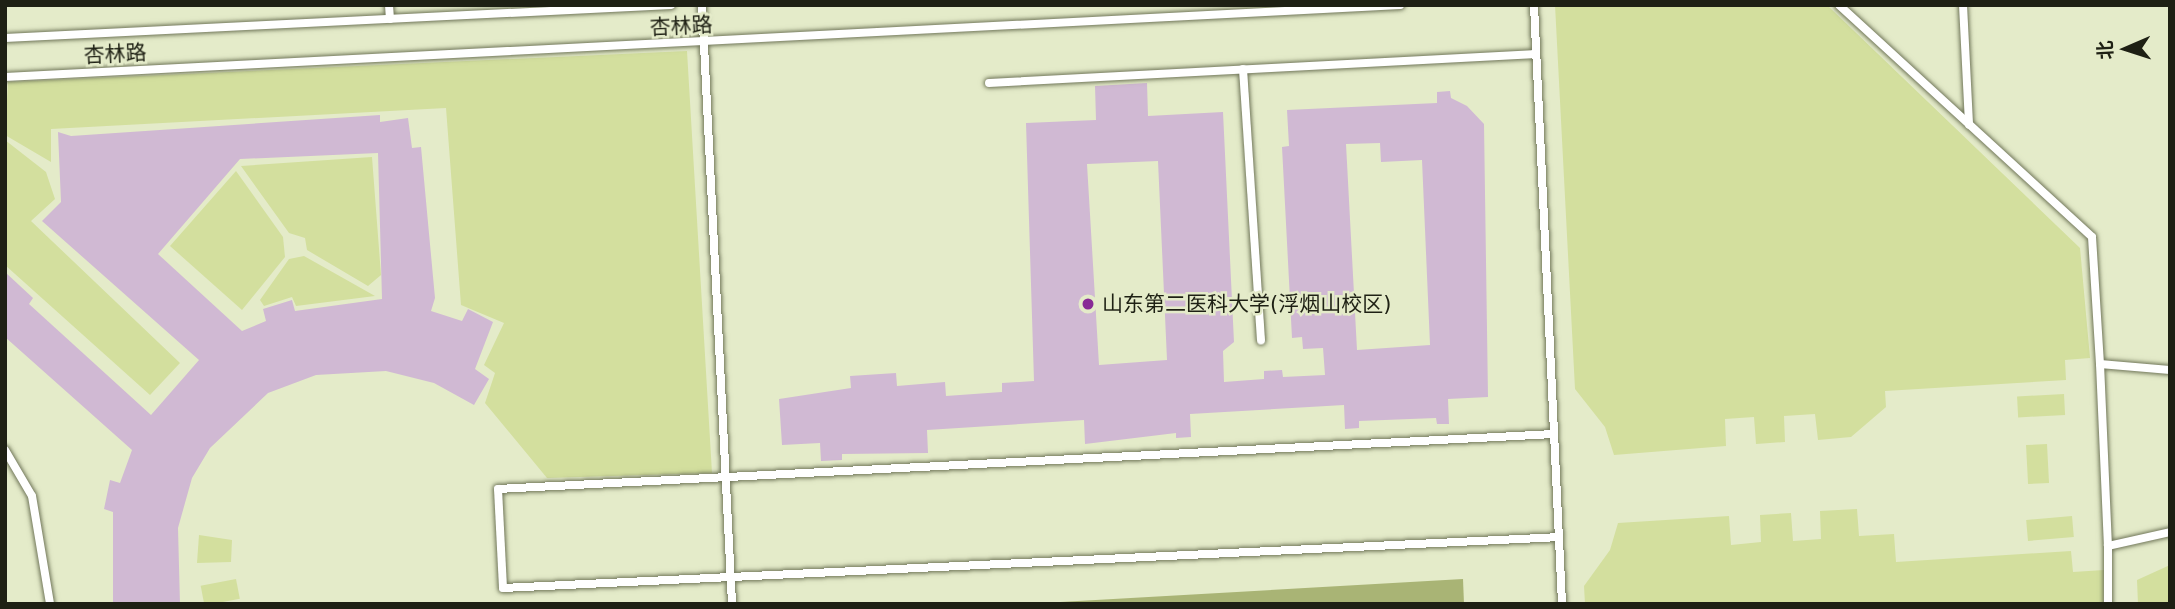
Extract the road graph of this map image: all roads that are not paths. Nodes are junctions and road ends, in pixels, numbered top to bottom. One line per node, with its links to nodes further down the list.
1 (389, 5): 8 (lane)
2 (671, 5): 8 (lane, 杏林路)
3 (702, 5): 10 (lane)
4 (1400, 5): 10 (lane, 杏林路)
5 (1534, 5): 11 (lane)
6 (1839, 5): 15 (lane)
7 (1963, 5): 15 (lane)
8 (390, 19): 9 (lane, 杏林路)
9 (5, 38)
10 (704, 43): 13 (lane, 杏林路); 21 (lane)
11 (1535, 54): 12 (lane); 19 (lane)
12 (1243, 69): 14 (lane); 16 (lane)
13 (5, 77)
14 (989, 83)
15 (1969, 125): 17 (lane)
16 (1261, 340)
17 (2100, 364): 18 (lane); 24 (lane)
18 (2170, 370)
19 (1554, 434): 21 (lane); 23 (lane)
20 (5, 450): 26 (lane)
21 (726, 482): 25 (lane); 25 (lane)
22 (2170, 532): 24 (lane)
23 (1559, 537): 25 (lane); 28 (lane)
24 (2108, 547): 29 (lane)
25 (731, 580): 27 (lane)
26 (50, 604)
27 (732, 604)
28 (1562, 604)
29 (2108, 604)

